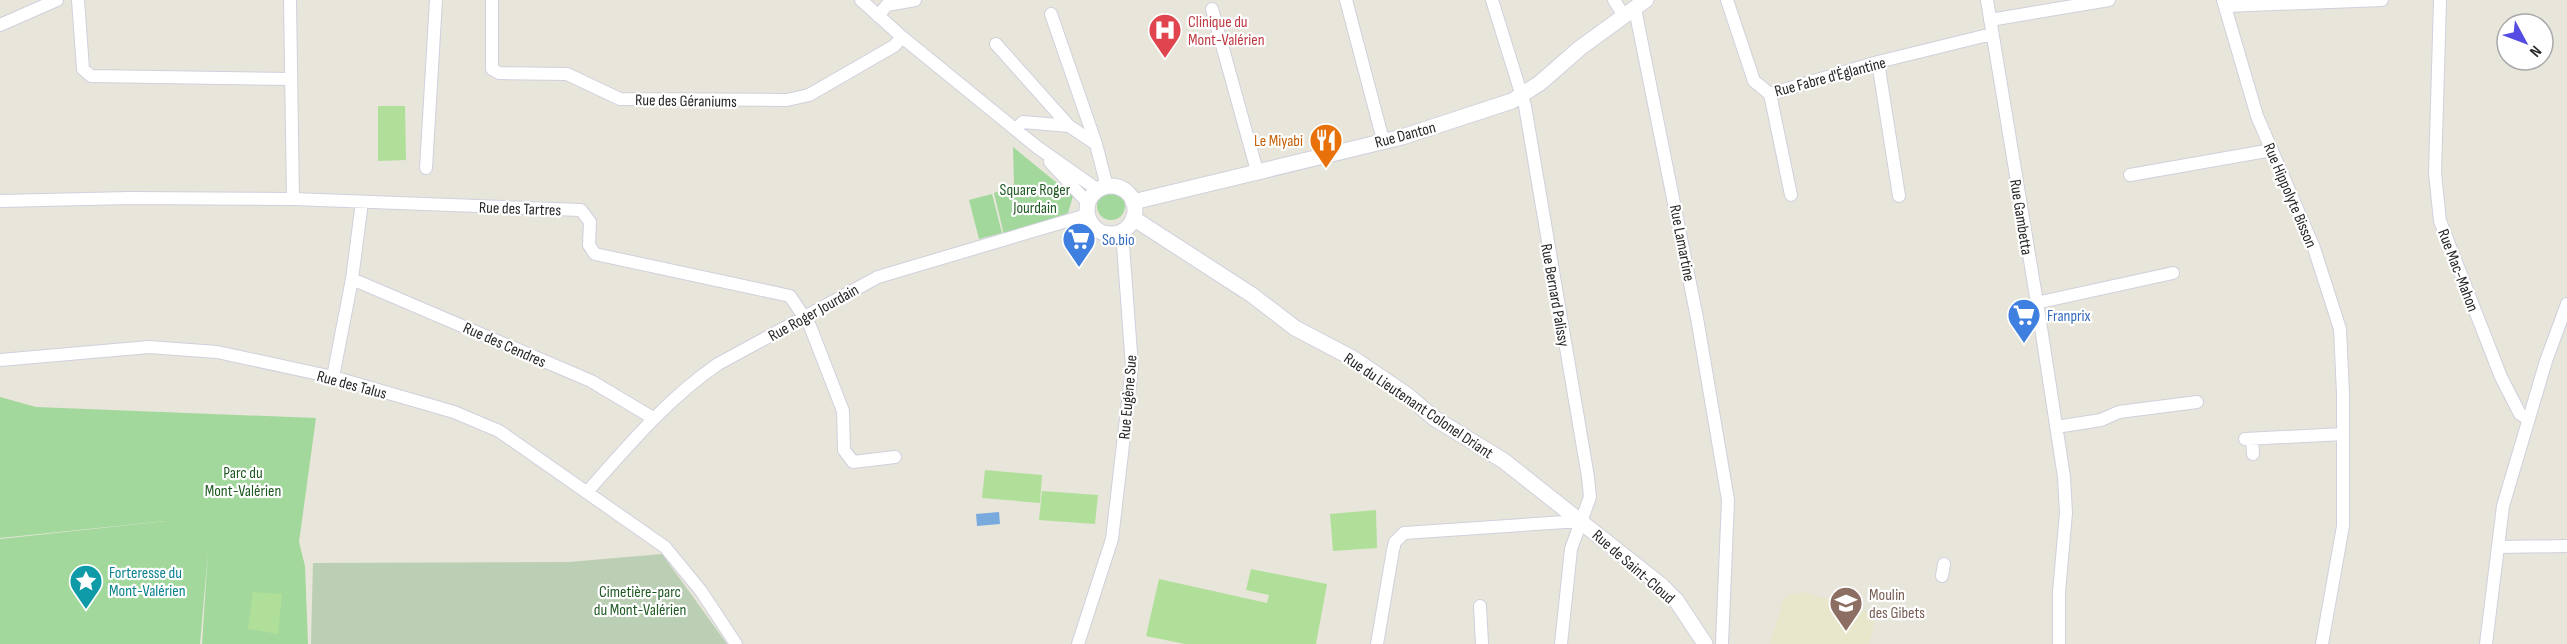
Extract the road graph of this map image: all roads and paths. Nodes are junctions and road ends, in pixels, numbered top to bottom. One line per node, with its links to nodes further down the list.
1 (57, 0): 23 (street)
2 (78, 0): 28 (street)
3 (290, 0): 28 (street)
4 (436, 0): 37 (street)
5 (492, 0): 25 (street, Rue des Géraniums)
6 (861, 0): 21 (street)
7 (915, 0): 16 (street)
8 (1346, 0): 33 (street)
9 (1492, 0): 30 (street, Rue Bernard Palissy)
10 (1614, 0): 18 (street)
11 (1727, 0): 29 (street, Rue Fabre d'Églantine)
12 (1987, 0): 22 (street, Rue Gambetta)
13 (2107, 0): 22 (street)
14 (2382, 0): 17 (street)
15 (2440, 0): 59 (street, Rue Mac-Mahon)
16 (892, 1): 21 (street)
17 (2224, 3): 36 (street, Rue Hippolyte Bisson)
18 (1635, 8): 30 (street, Rue Danton); 70 (street, Rue Lamartine)
19 (1212, 9): 38 (street)
20 (1051, 15): 34 (street)
21 (878, 16): 25 (street)
22 (1990, 20): 24 (street, Rue Gambetta)
23 (0, 25)
24 (1992, 34): 27 (street, Rue Fabre d'Églantine); 52 (street, Rue Gambetta)
25 (902, 37): 32 (street)
26 (996, 44): 31 (street)
27 (1878, 62): 29 (street, Rue Fabre d'Églantine); 42 (street)
28 (291, 79): 43 (street)
29 (1770, 94): 41 (street)
30 (1522, 95): 33 (street, Rue Danton); 66 (street, Rue Bernard Palissy)
31 (1069, 126): 32 (street); 34 (street)
32 (1016, 129): 35 (street)
33 (1383, 140): 38 (street, Rue Danton)
34 (1095, 144): 40 (street)
35 (1037, 147): 40 (street); 47 (street)
36 (2272, 150): 39 (street); 61 (street, Rue Hippolyte Bisson)
37 (426, 168)
38 (1257, 171): 46 (street, Rue Danton)
39 (2130, 175)
40 (1102, 188): 46 (street); 47 (street)
41 (1791, 195)
42 (1899, 196)
43 (293, 199): 44 (street, Rue des Tartres); 45 (street, Rue des Tartres)
44 (0, 201)
45 (362, 202): 51 (street); 54 (street, Rue des Tartres)
46 (1133, 202): 48 (street)
47 (1088, 209): 49 (street); 54 (street, Rue Roger Jourdain)
48 (1133, 218): 49 (street); 65 (street, Rue du Lieutenant Colonel Driant)
49 (1122, 231): 73 (street, Rue Eugène Sue)
50 (2173, 273): 52 (street)
51 (352, 279): 56 (street); 58 (street, Rue des Cendres)
52 (2036, 303): 60 (street, Rue Gambetta)
53 (2567, 304): 59 (street)
54 (804, 318): 58 (street, Rue Roger Jourdain); 63 (street)
55 (0, 360): 56 (street, Rue des Talus)
56 (333, 377): 64 (street, Rue des Talus)
57 (2197, 402): 60 (street)
58 (653, 418): 64 (street, Rue Roger Jourdain)
59 (2528, 418): 68 (street)
60 (2057, 430): 78 (street, Rue Gambetta)
61 (2343, 434): 62 (street); 79 (street, Rue Hippolyte Bisson)
62 (2253, 454)
63 (895, 457)
64 (587, 492): 72 (street, Rue des Talus)
65 (1551, 498): 66 (street, Rue de Saint-Cloud)
66 (1580, 521): 71 (street, Rue de Saint-Cloud); 74 (street); 76 (street)
67 (2567, 546): 68 (street)
68 (2498, 547): 80 (street)
69 (1480, 606): 75 (street)
70 (1722, 630): 71 (street); 77 (street, Rue Lamartine)
71 (1704, 643)
72 (736, 644)
73 (1078, 644)
74 (1377, 644)
75 (1482, 644)
76 (1561, 644)
77 (1722, 644)
78 (2059, 644)
79 (2322, 644)
80 (2486, 644)

